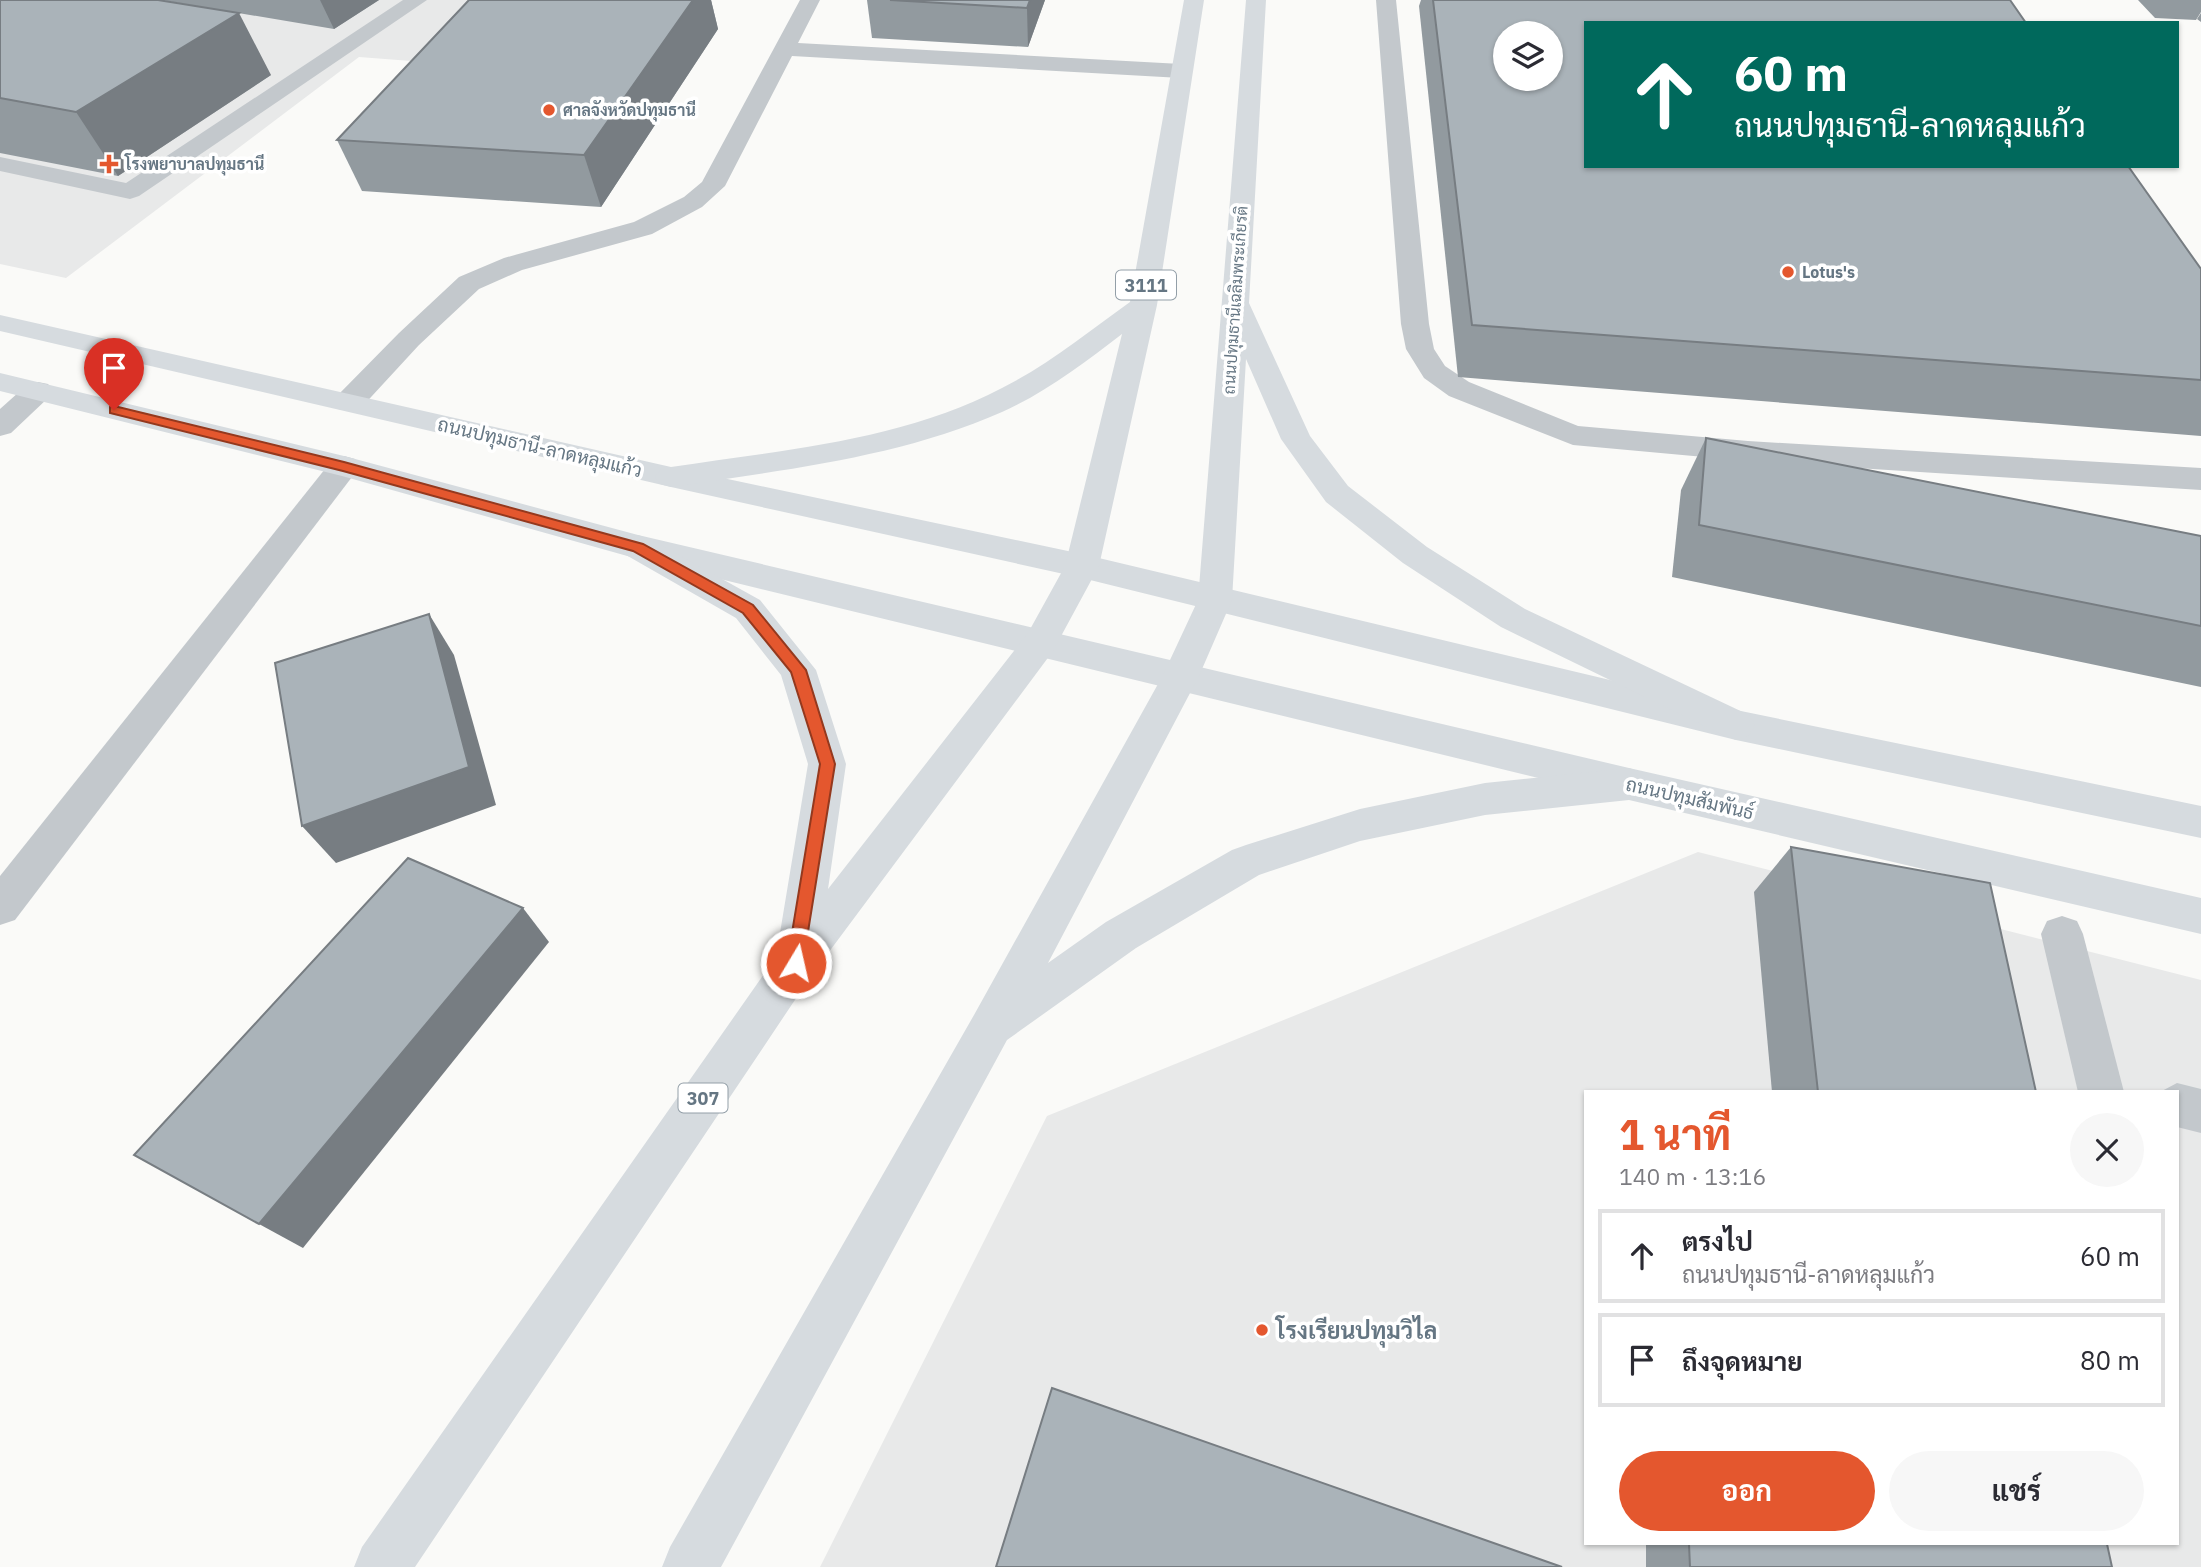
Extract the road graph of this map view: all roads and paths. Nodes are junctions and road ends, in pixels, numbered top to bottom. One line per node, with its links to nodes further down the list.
1 (417, 0): 8 (street)
2 (810, 0): 6 (street)
3 (1194, 0): 7 (main road, 3111)
4 (1256, 0): 9 (main road, ถนนปทุมธานีเฉลิมพระเกียรติ)
5 (1386, 0): 18 (street)
6 (785, 49): 7 (street); 14 (street)
7 (1181, 71): 10 (main road, 3111)
8 (0, 164)
9 (1234, 301): 21 (main road, ถนนปทุมธานีเฉลิมพระเกียรติ); 24 (main road)
10 (1143, 305): 17 (main road); 20 (main road, 3111)
11 (0, 323): 14 (main road, ถนนปทุมธานี-ลาดหลุมแก้ว)
12 (0, 382): 13 (main road)
13 (38, 391): 15 (street); 16 (main road)
14 (349, 402): 17 (main road, ถนนปทุมธานี-ลาดหลุมแก้ว)
15 (0, 426)
16 (344, 467): 19 (main road); 27 (street)
17 (671, 477): 20 (main road, ถนนปทุมธานี-ลาดหลุมแก้ว)
18 (2201, 480)
19 (638, 547): 22 (main road); 30 (main road)
20 (1082, 566): 21 (main road, ถนนปทุมธานี-ลาดหลุมแก้ว); 22 (main road)
21 (1215, 600): 23 (main road); 24 (main road)
22 (1041, 642): 23 (main road, ถนนปทุมสัมพันธ์); 30 (main road, 307)
23 (1181, 676): 25 (main road, ถนนปทุมสัมพันธ์); 31 (main road)
24 (1736, 724): 26 (main road)
25 (1629, 783): 28 (main road, ถนนปทุมสัมพันธ์); 31 (main road)
26 (2201, 822)
27 (0, 906)
28 (2201, 916)
29 (2062, 934): 32 (street)
30 (796, 963): 35 (main road, 307)
31 (990, 1029): 36 (main road)
32 (2108, 1090)
33 (2179, 1106): 34 (street)
34 (2201, 1111)
35 (382, 1567)
36 (691, 1567)

